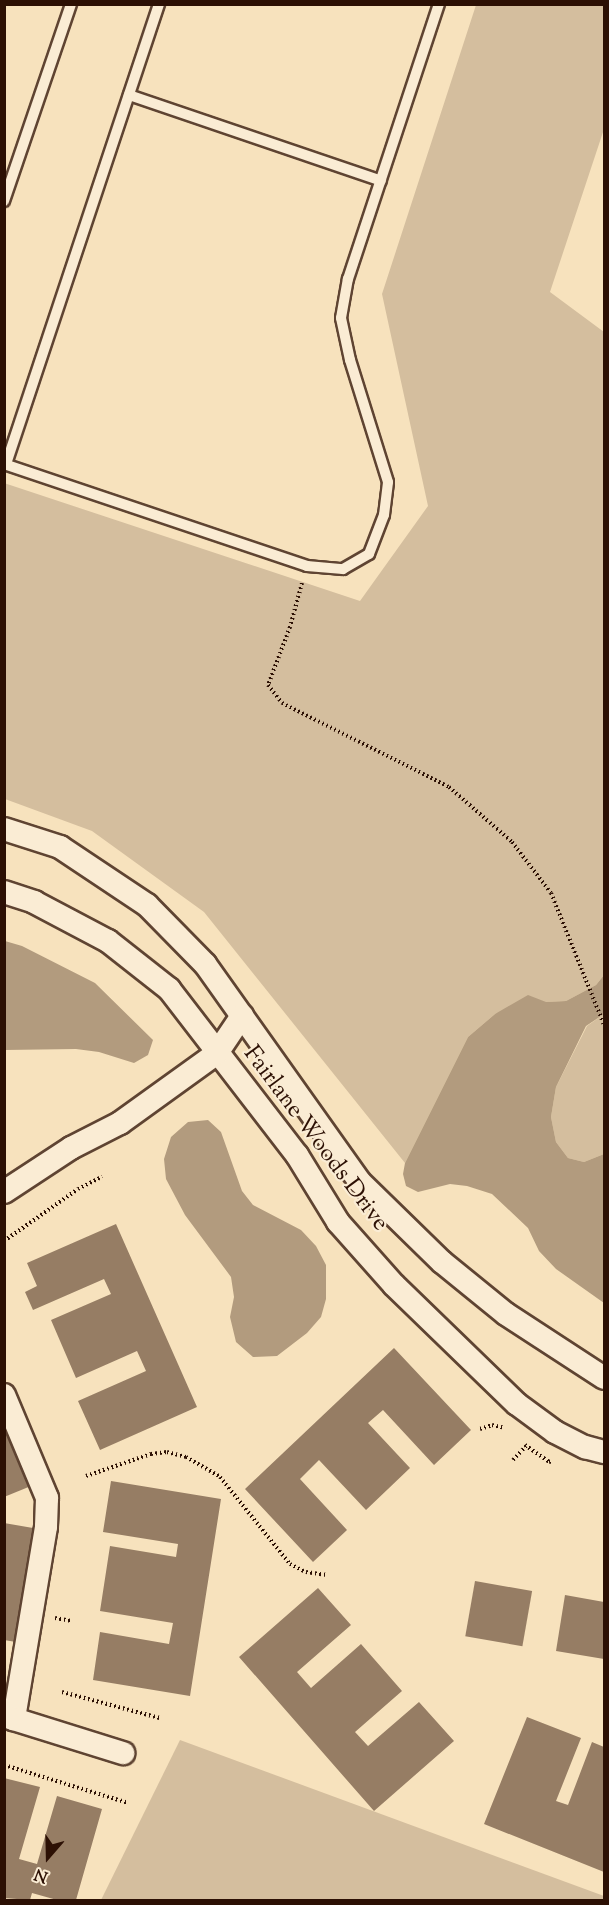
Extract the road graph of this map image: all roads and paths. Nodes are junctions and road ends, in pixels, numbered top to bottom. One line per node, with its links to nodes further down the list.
1 (71, 4): 6 (lane)
2 (159, 4): 4 (lane)
3 (439, 4): 5 (lane)
4 (129, 95): 5 (lane); 7 (lane)
5 (381, 181): 8 (lane)
6 (4, 201)
7 (5, 464): 8 (lane)
8 (307, 566): 12 (path)
9 (4, 829): 11 (street, Fairlane Woods Drive)
10 (4, 892): 13 (street, Fairlane Woods Drive)
11 (242, 1016): 13 (street); 17 (street, Fairlane Woods Drive)
12 (604, 1024)
13 (218, 1053): 15 (street); 20 (street, Fairlane Woods Drive)
14 (102, 1177): 16 (path)
15 (4, 1192)
16 (4, 1241)
17 (604, 1377)
18 (4, 1395): 25 (street)
19 (526, 1446): 21 (path)
20 (604, 1452)
21 (513, 1460)
22 (86, 1476): 23 (path)
23 (327, 1575)
24 (62, 1692): 26 (path)
25 (9, 1718): 27 (street)
26 (160, 1718)
27 (123, 1753)
28 (4, 1765): 29 (path)
29 (128, 1803)

